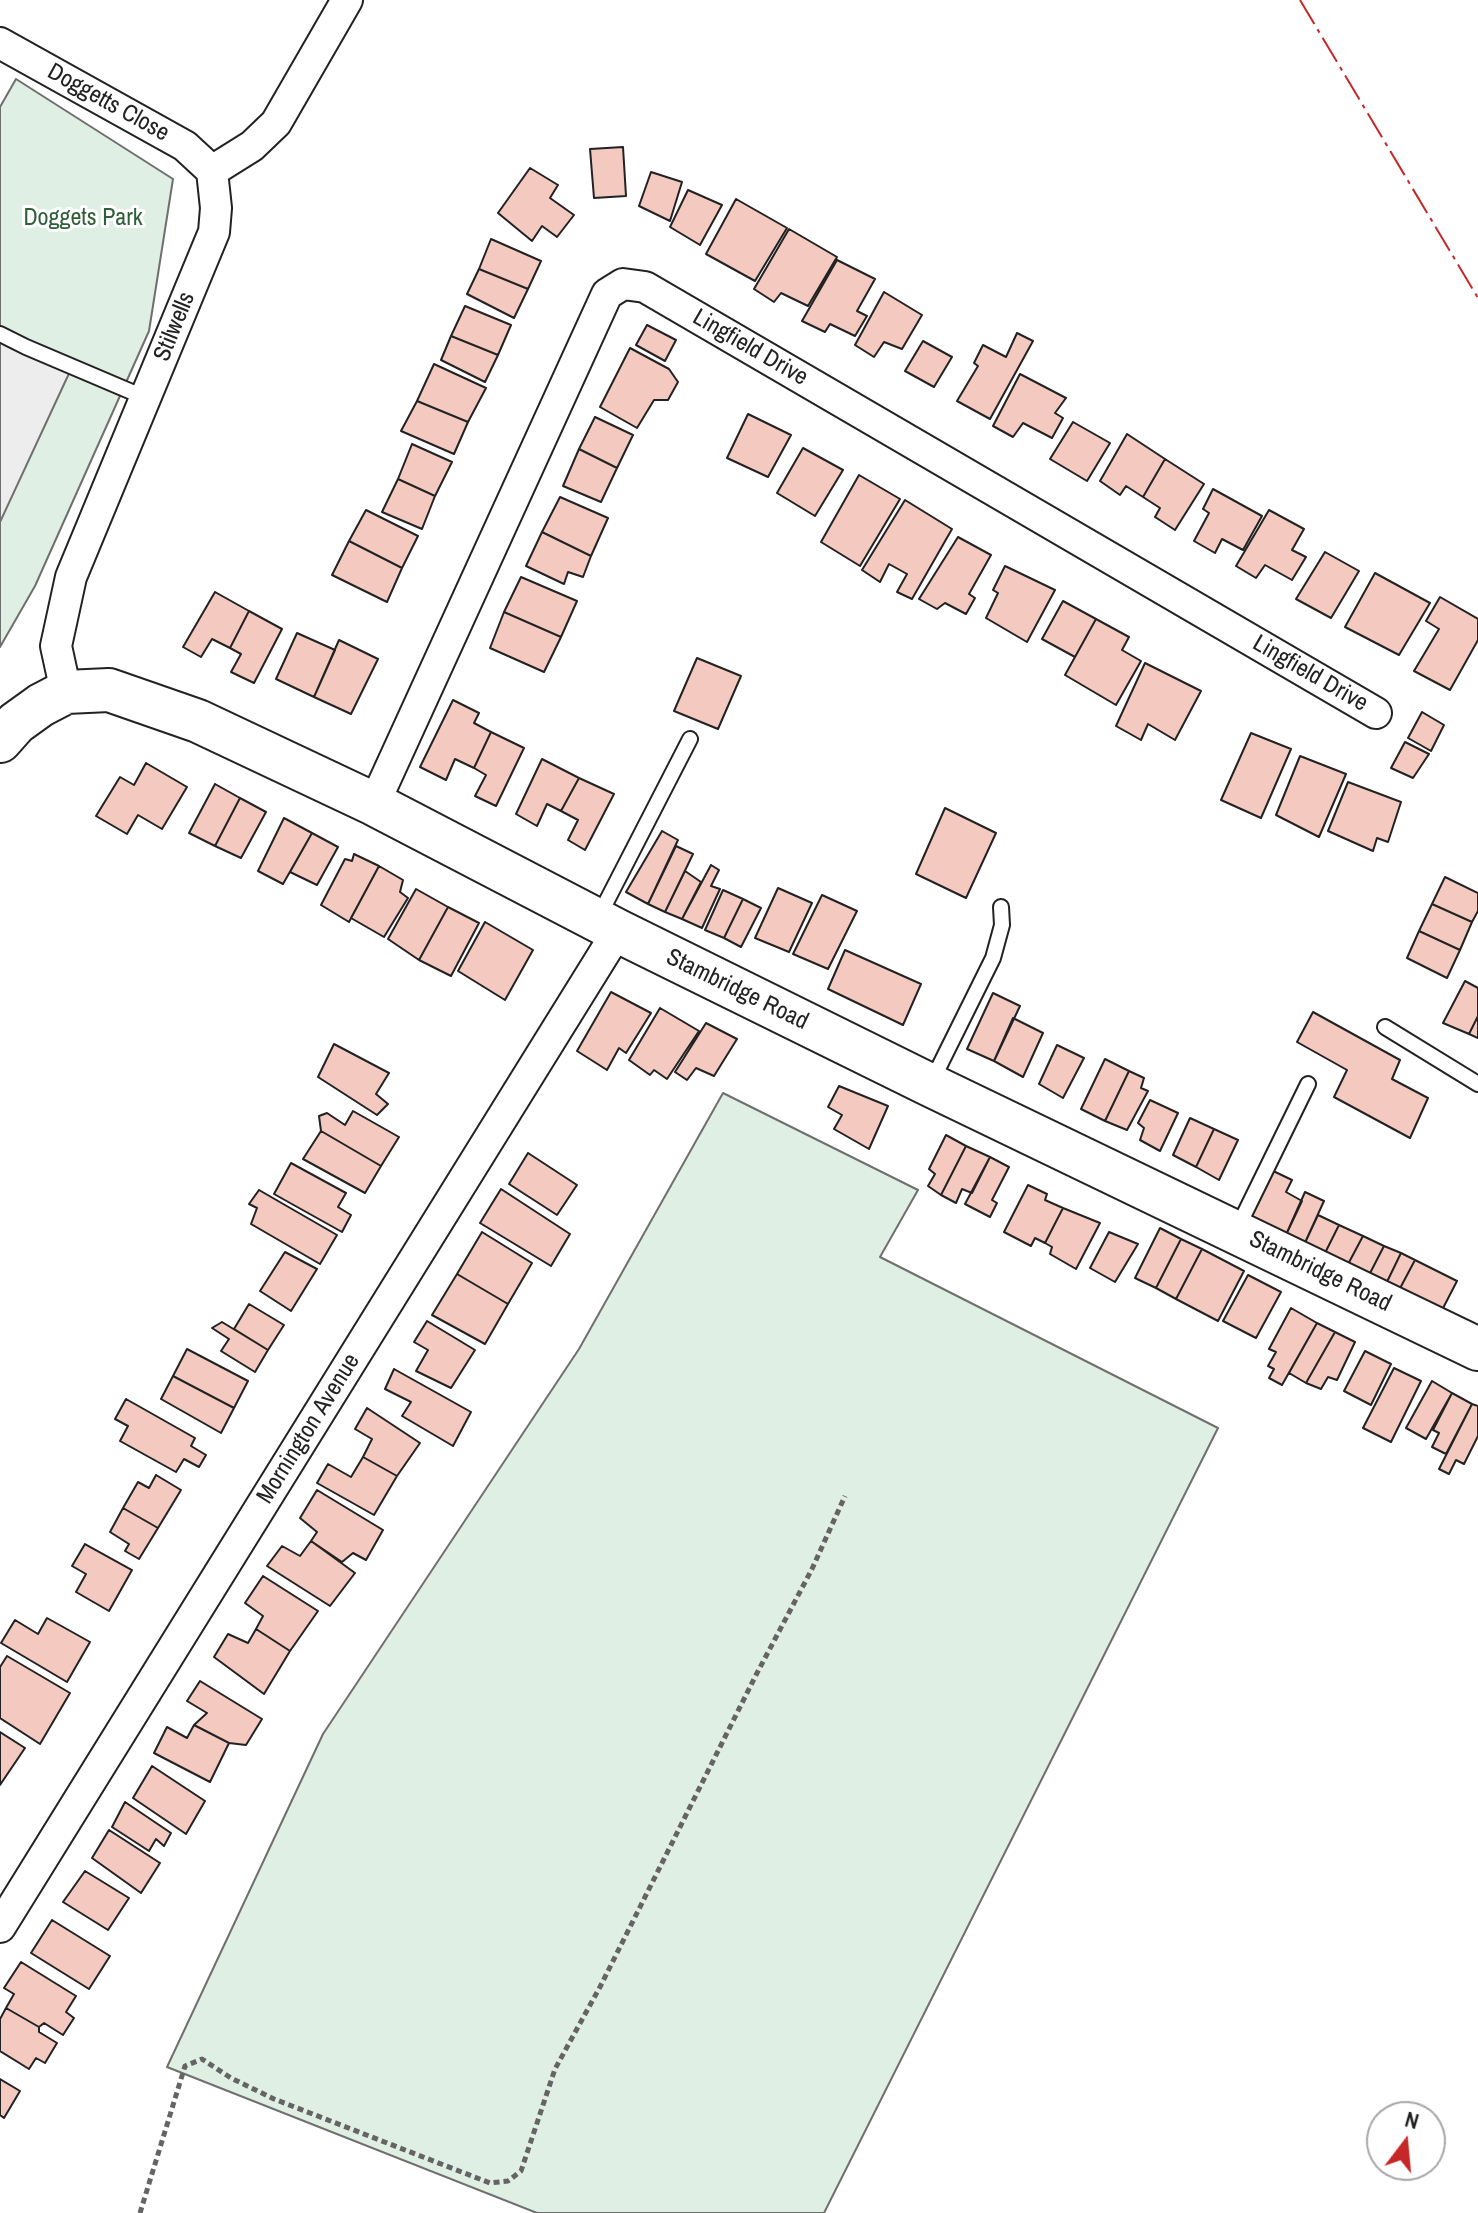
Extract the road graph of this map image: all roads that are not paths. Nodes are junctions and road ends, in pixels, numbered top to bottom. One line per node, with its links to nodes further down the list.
1 (347, 0): 3 (street)
2 (0, 43): 3 (street, Doggetts Close)
3 (212, 171): 5 (street, Stilwells)
4 (0, 334): 5 (lane)
5 (146, 398): 6 (street, Stilwells)
6 (66, 692): 9 (street, Stambridge Road); 10 (street, Stambridge Road)
7 (1376, 713): 10 (street, Lingfield Drive)
8 (690, 739): 12 (lane)
9 (0, 741)
10 (374, 804): 12 (street, Stambridge Road)
11 (1001, 907): 16 (lane)
12 (608, 926): 16 (street, Stambridge Road); 19 (street, Mornington Avenue)
13 (1385, 1027): 15 (lane)
14 (1308, 1084): 17 (lane)
15 (1478, 1084)
16 (930, 1085): 17 (street, Stambridge Road)
17 (1236, 1231): 18 (street, Stambridge Road)
18 (1478, 1349)
19 (0, 1927)

